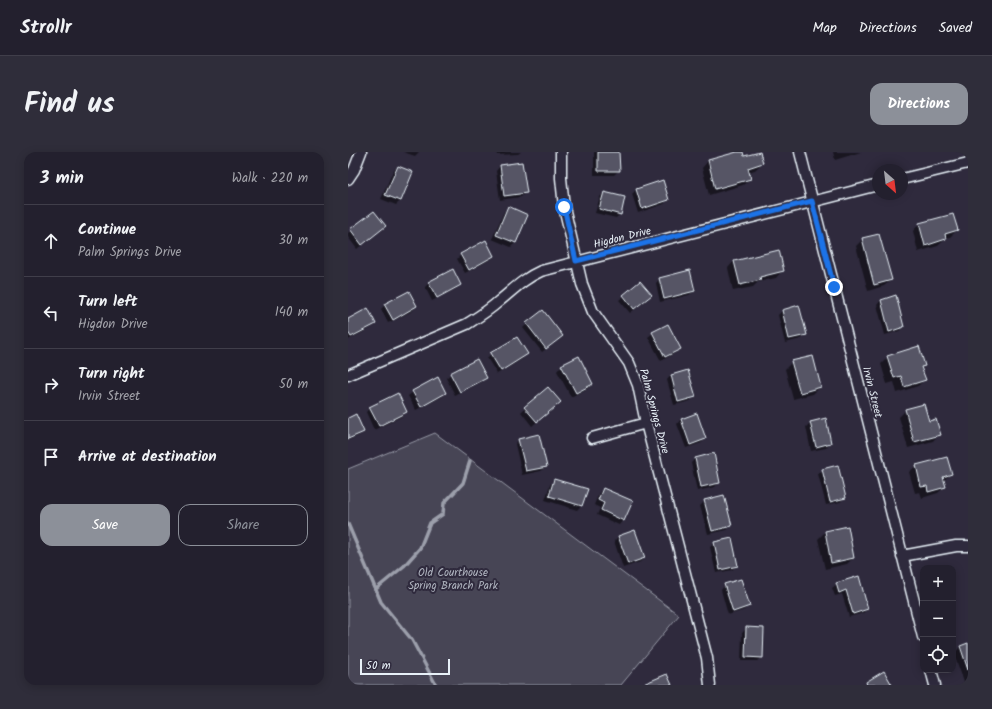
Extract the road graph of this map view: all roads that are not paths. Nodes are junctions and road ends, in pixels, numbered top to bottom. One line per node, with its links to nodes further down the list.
1 (361, 152): 6 (street)
2 (561, 152): 9 (street, Palm Springs Drive)
3 (800, 152): 8 (street, Irvin Street)
4 (968, 163): 5 (street)
5 (908, 178)
6 (348, 179)
7 (872, 186): 8 (street, Higdon Drive)
8 (812, 201): 9 (street, Higdon Drive); 14 (street, Irvin Street)
9 (576, 261): 10 (street, Higdon Drive); 11 (street, Palm Springs Drive)
10 (348, 376)
11 (646, 423): 12 (street); 17 (street, Palm Springs Drive)
12 (592, 438)
13 (968, 546): 14 (street)
14 (902, 556): 15 (street, Irvin Street)
15 (920, 625)
16 (932, 673): 18 (street)
17 (710, 685)
18 (935, 685)

